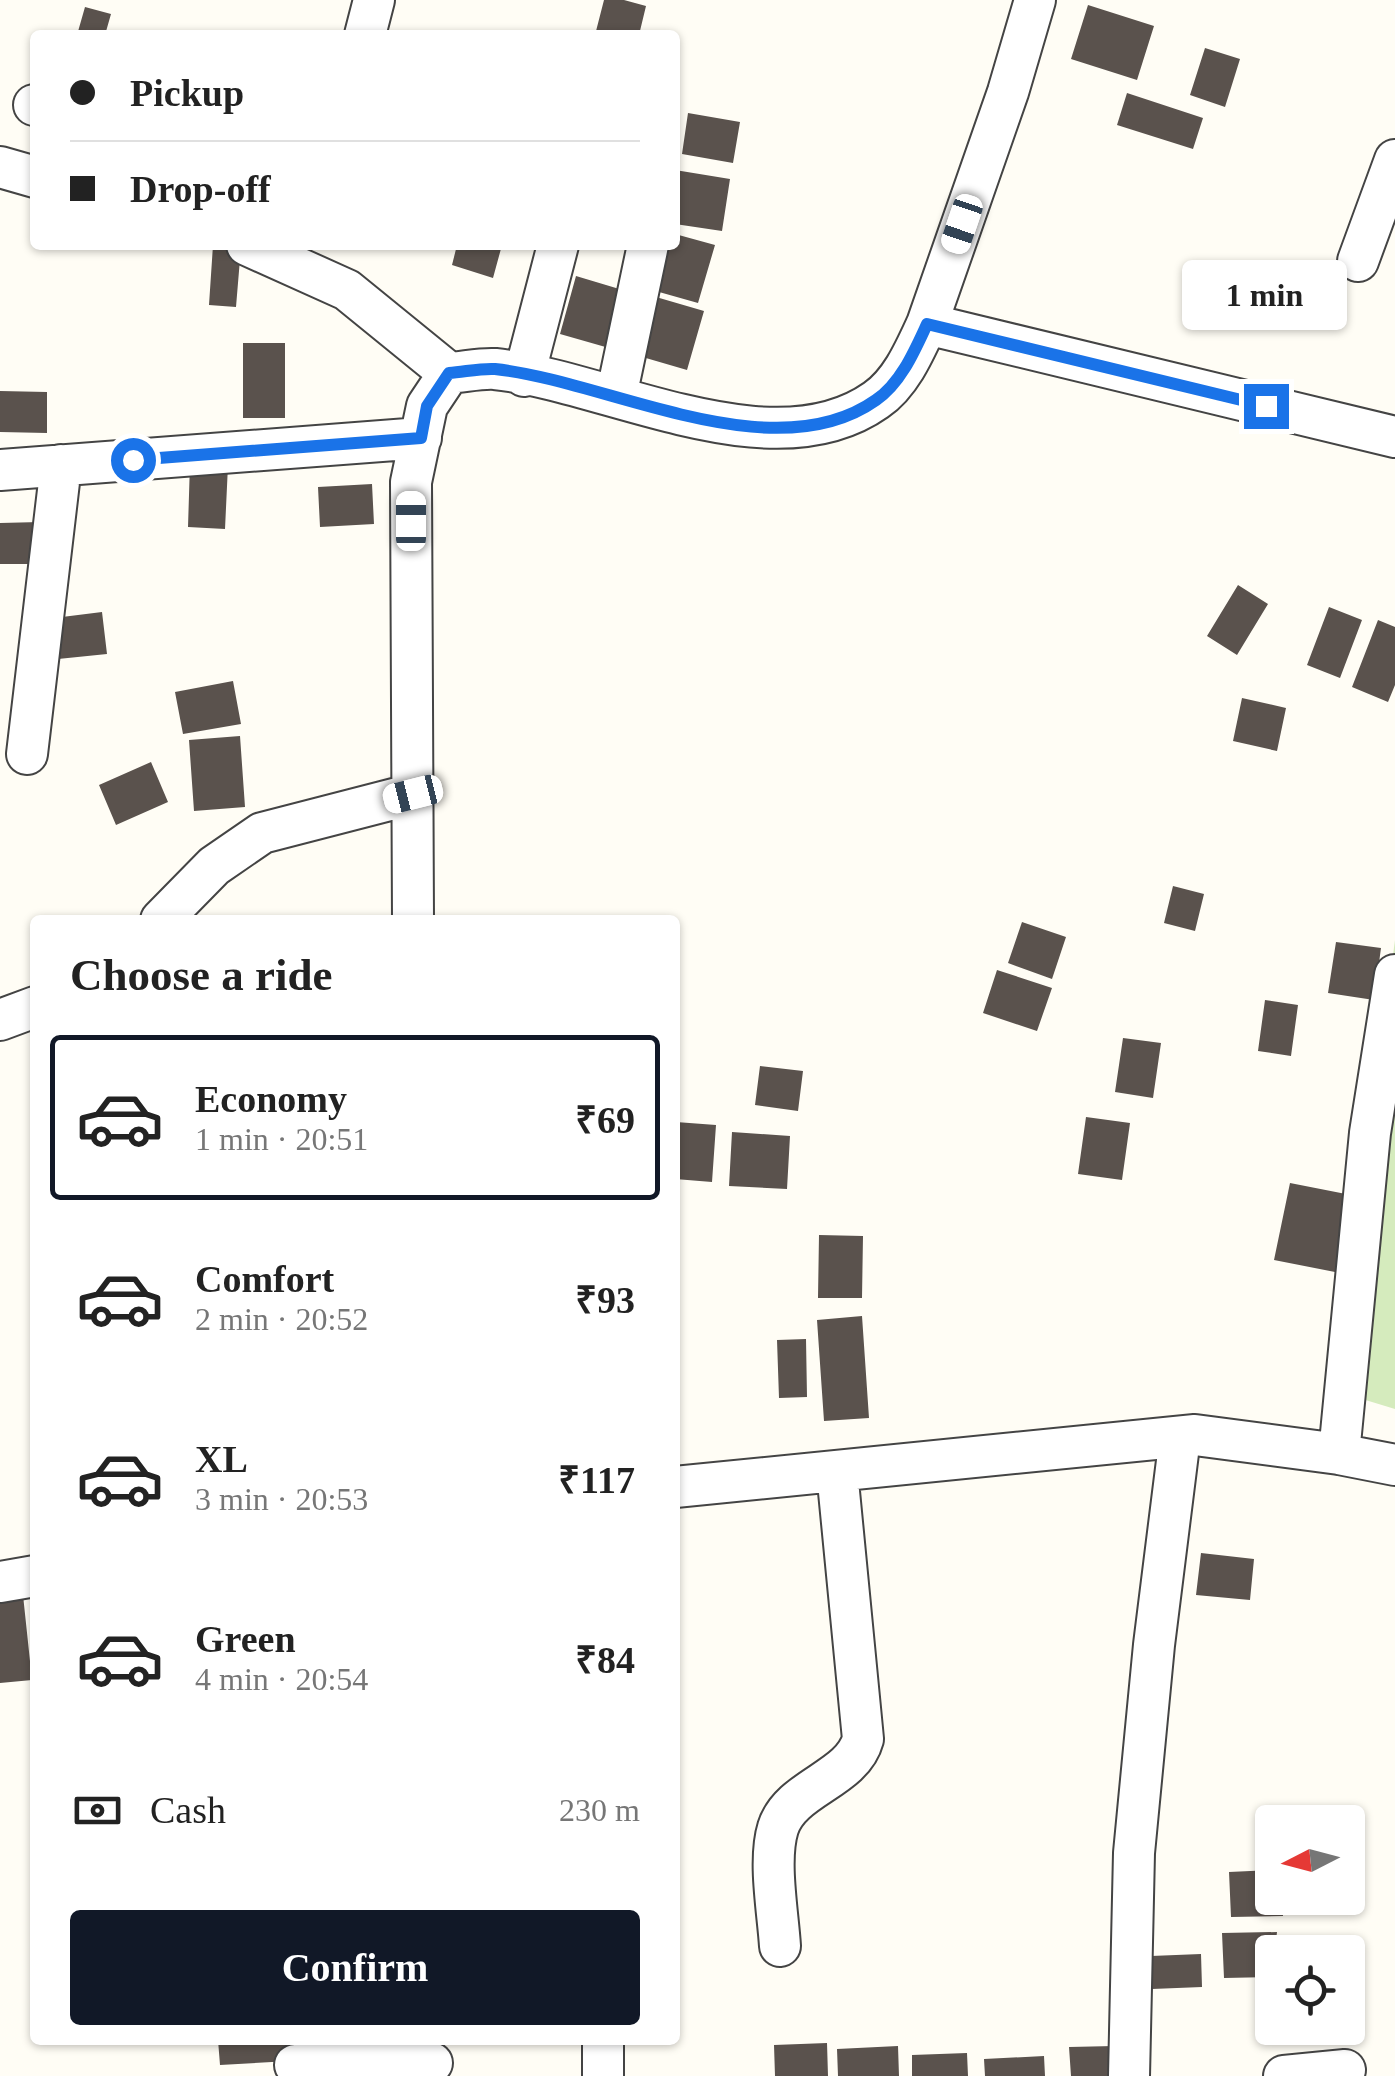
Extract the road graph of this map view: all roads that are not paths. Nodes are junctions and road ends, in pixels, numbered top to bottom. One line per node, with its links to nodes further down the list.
1 (374, 0): 3 (street)
2 (1035, 0): 12 (street)
3 (366, 30)
4 (1395, 160): 11 (street)
5 (0, 167): 6 (street)
6 (30, 175)
7 (271, 250): 10 (street)
8 (557, 250): 14 (street)
9 (647, 250): 15 (street)
10 (310, 258): 13 (street)
11 (1358, 262)
12 (927, 324): 15 (street); 17 (street)
13 (449, 373): 14 (street); 16 (street)
14 (524, 376): 15 (street)
15 (616, 397)
16 (421, 438): 18 (street); 21 (street)
17 (1395, 438)
18 (61, 465): 19 (street); 20 (street)
19 (0, 470)
20 (28, 754)
21 (413, 794): 22 (street); 23 (street)
22 (165, 915)
23 (413, 915)
24 (1395, 975): 28 (street)
25 (30, 1009): 26 (street)
26 (0, 1020)
27 (1180, 1436): 28 (street); 30 (street); 40 (street)
28 (1339, 1454): 29 (street)
29 (1395, 1465)
30 (836, 1471): 31 (street); 34 (street)
31 (680, 1487)
32 (30, 1577): 33 (street)
33 (0, 1582)
34 (780, 1946)
35 (603, 2045): 39 (street)
36 (295, 2060): 37 (street)
37 (432, 2062)
38 (1345, 2070): 41 (street)
39 (603, 2076)
40 (1129, 2076)
41 (1284, 2076)

